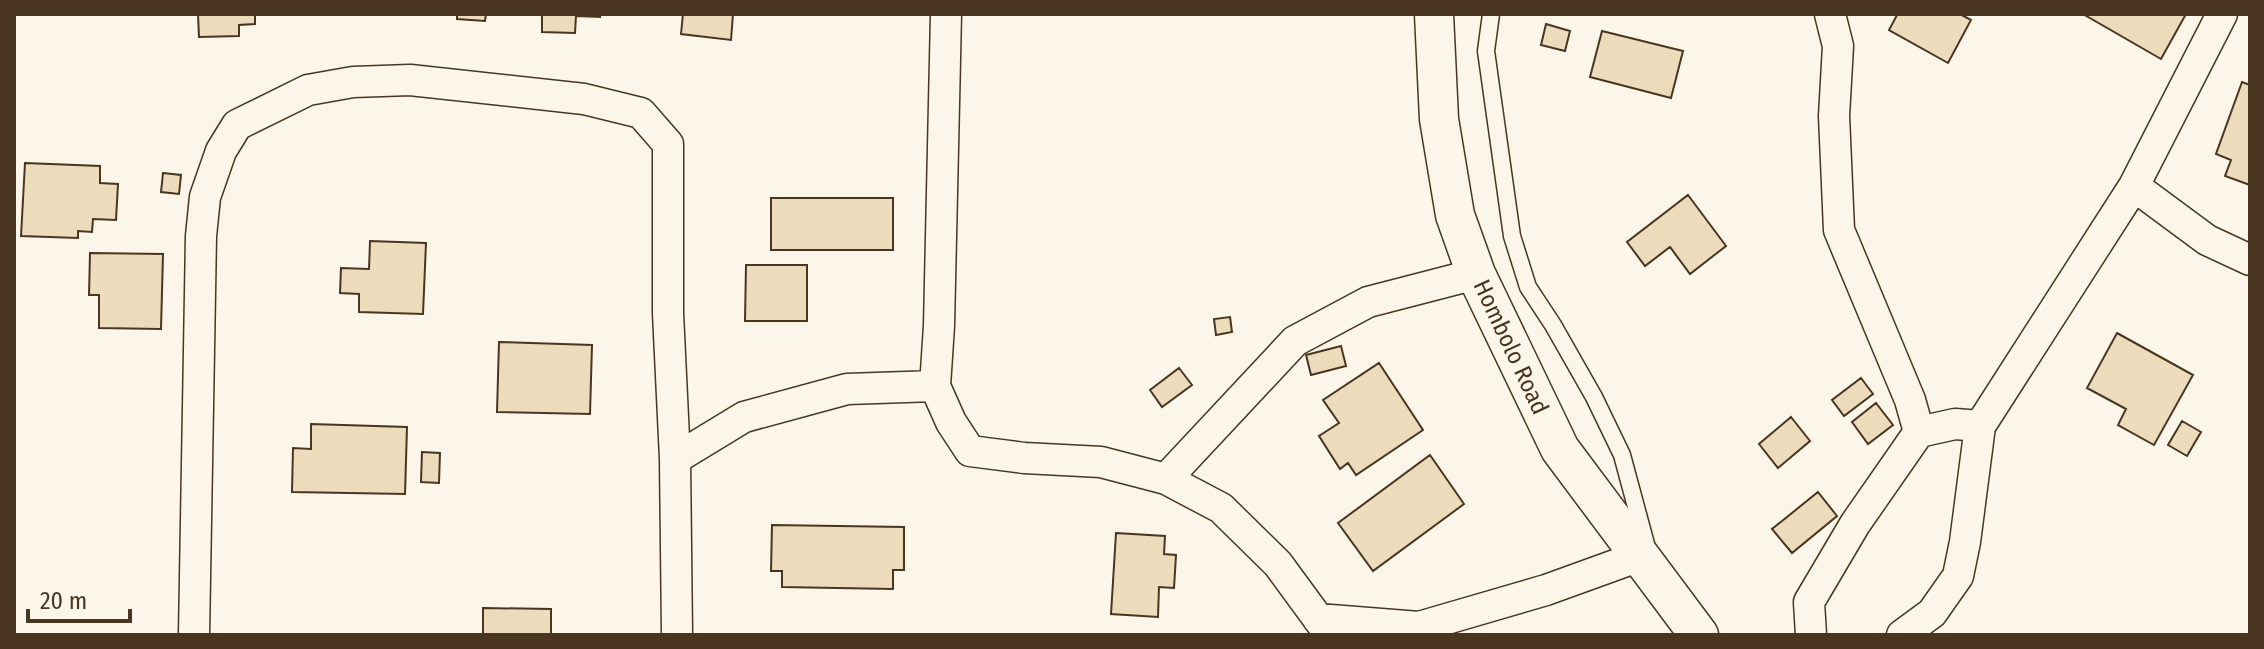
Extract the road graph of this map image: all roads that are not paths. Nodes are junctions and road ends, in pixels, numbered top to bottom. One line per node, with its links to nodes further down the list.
1 (946, 14): 9 (street)
2 (1434, 14): 8 (street, Hombolo Road)
3 (1491, 14): 14 (lane)
4 (1830, 14): 11 (street)
5 (2222, 14): 6 (street)
6 (2134, 186): 7 (street); 10 (street)
7 (2250, 260)
8 (1476, 274): 13 (street); 14 (street, Hombolo Road)
9 (935, 386): 12 (street); 13 (street)
10 (1980, 426): 11 (street); 21 (street)
11 (1919, 432): 20 (street)
12 (675, 459): 17 (street); 18 (street)
13 (1166, 479): 15 (street)
14 (1647, 566): 16 (street); 19 (street, Hombolo Road)
15 (1324, 627): 16 (street)
16 (1414, 631)
17 (194, 635)
18 (677, 635)
19 (1699, 635)
20 (1811, 635)
21 (1902, 635)

